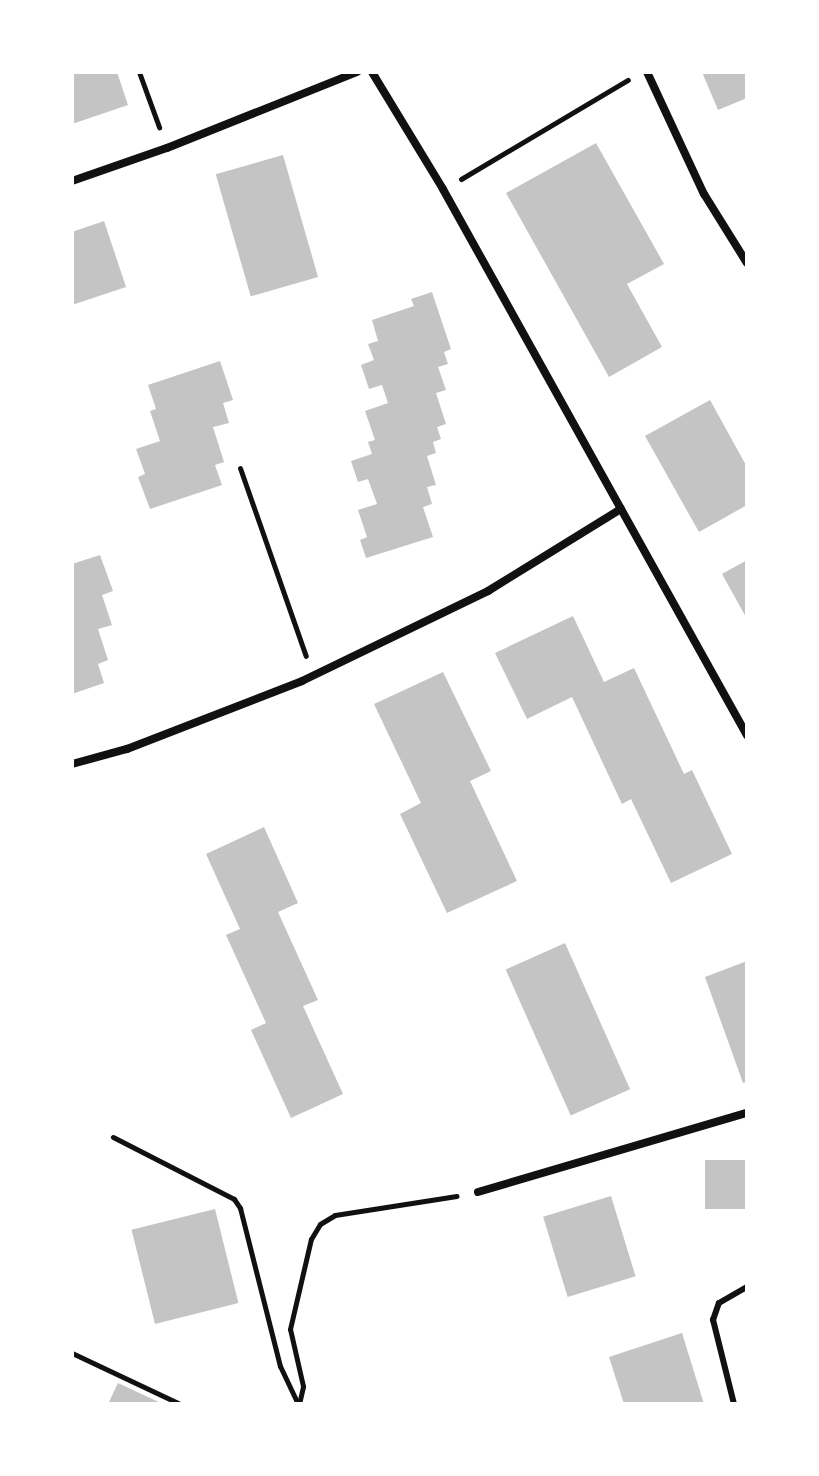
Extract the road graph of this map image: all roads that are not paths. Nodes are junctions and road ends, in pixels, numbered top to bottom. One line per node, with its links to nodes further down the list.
1 (357, 72): 4 (street)
2 (372, 72): 6 (street)
3 (647, 72): 5 (street)
4 (72, 181)
5 (747, 263)
6 (621, 509): 7 (street); 8 (street)
7 (747, 735)
8 (72, 764)
9 (747, 1113): 10 (street)
10 (478, 1192)
11 (747, 1287): 12 (lane)
12 (734, 1404)

